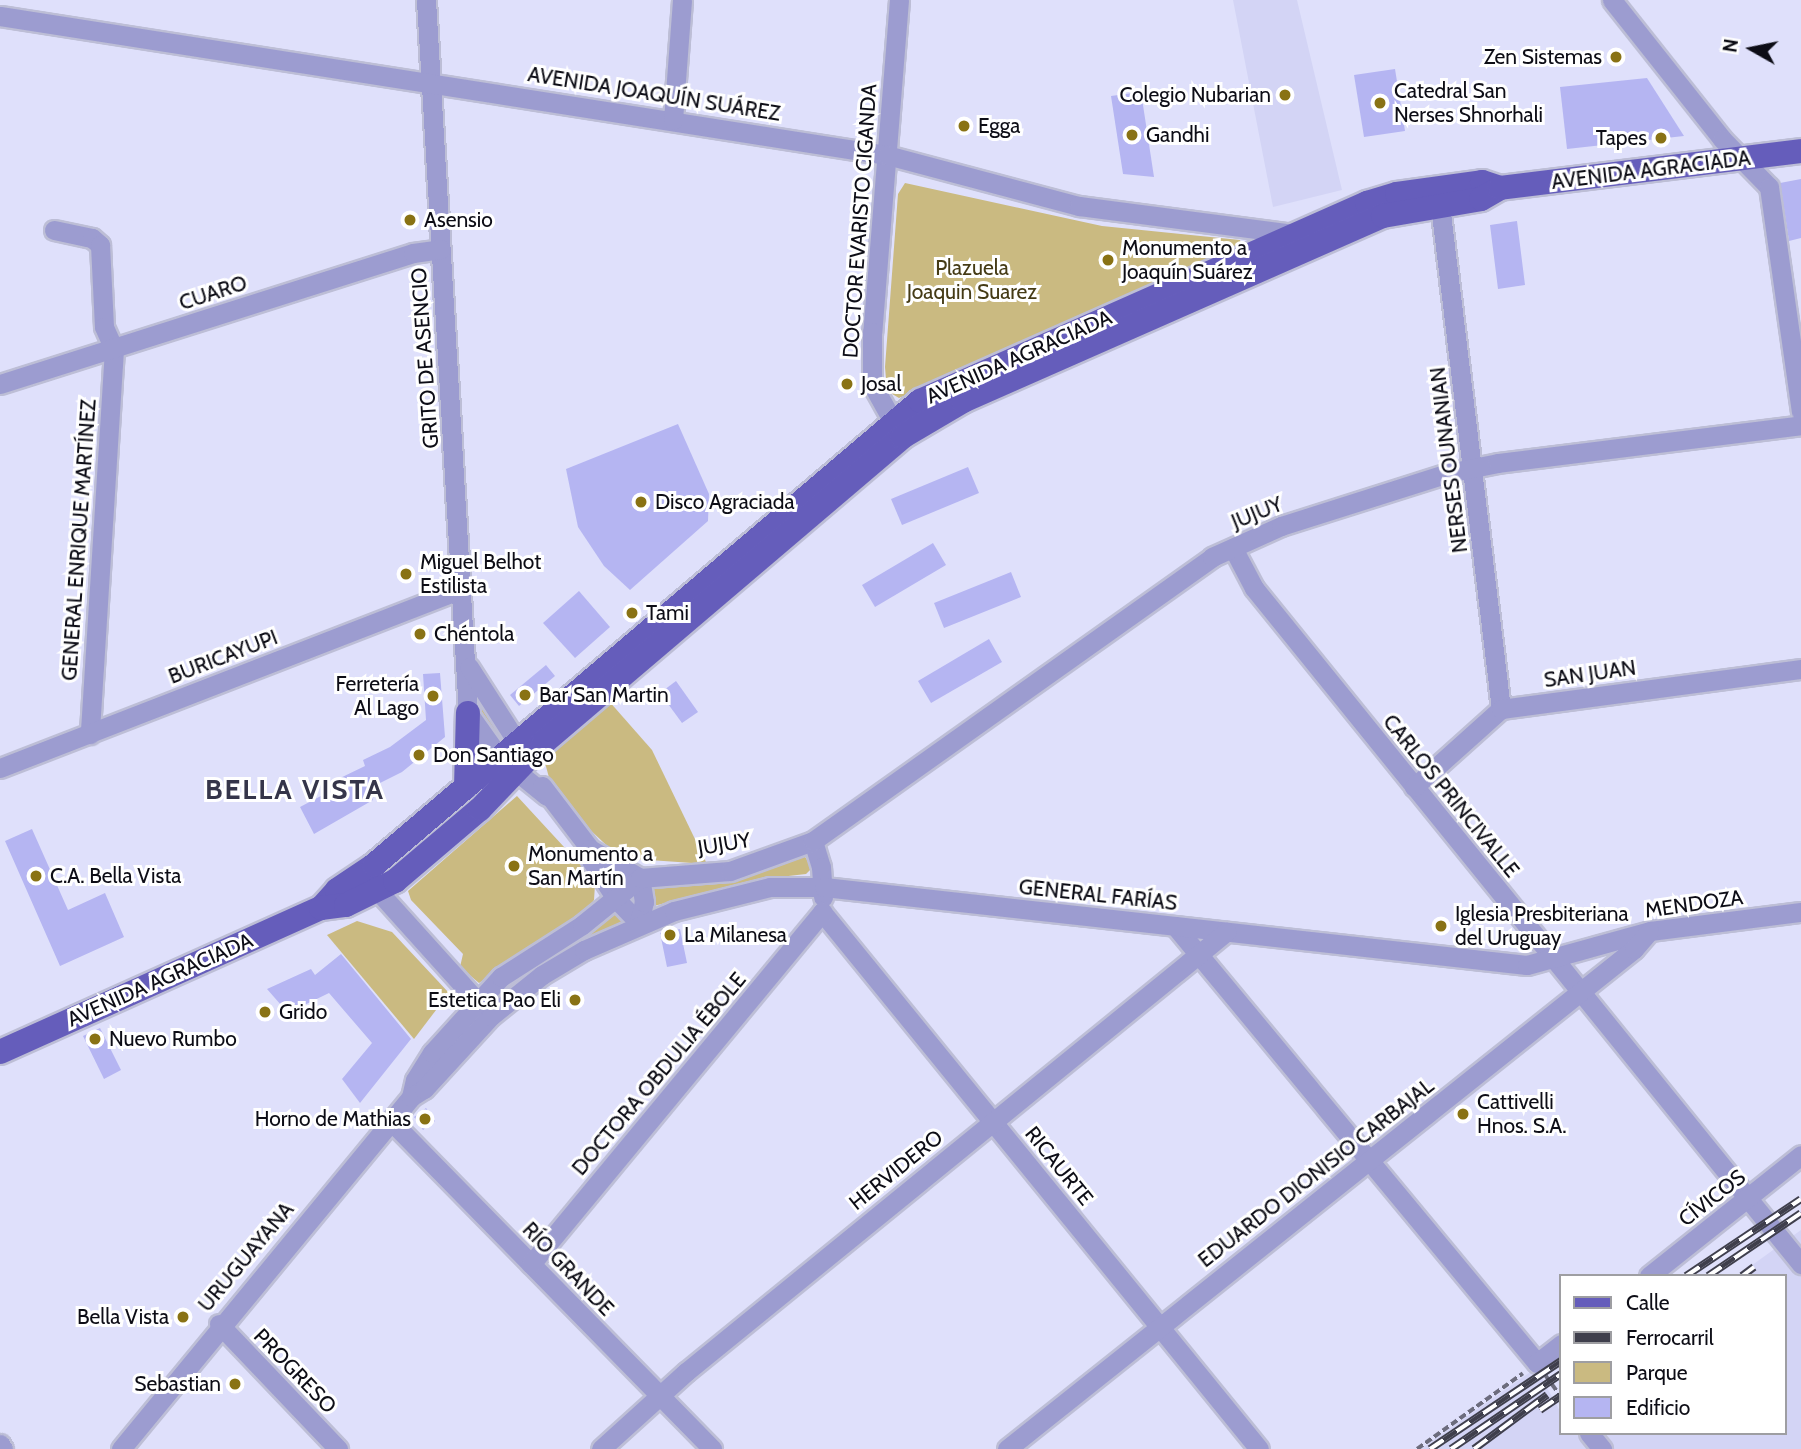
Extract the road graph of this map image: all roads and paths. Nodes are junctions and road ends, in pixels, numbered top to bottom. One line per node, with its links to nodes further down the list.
1 (426, 0): 6 (street, GRITO DE ASENCIO)
2 (682, 0): 7 (street)
3 (900, 0): 9 (street, DOCTOR EVARISTO CIGANDA)
4 (1612, 0): 10 (street)
5 (0, 16): 6 (street, AVENIDA JOAQUÍN SUÁREZ)
6 (432, 80): 7 (street, AVENIDA JOAQUÍN SUÁREZ); 15 (street, GRITO DE ASENCIO)
7 (673, 120): 9 (street, AVENIDA JOAQUÍN SUÁREZ)
8 (1801, 151): 10 (main road, AVENIDA AGRACIADA)
9 (887, 155): 14 (street, AVENIDA JOAQUÍN SUÁREZ); 20 (street, DOCTOR EVARISTO CIGANDA)
10 (1742, 159): 11 (main road, AVENIDA AGRACIADA); 18 (street)
11 (1500, 188): 12 (main road, AVENIDA AGRACIADA); 14 (main road, AVENIDA AGRACIADA)
12 (1440, 205): 20 (main road, AVENIDA AGRACIADA); 21 (street, NERSES OUNANIAN)
13 (54, 230): 16 (street)
14 (1296, 234): 20 (main road, AVENIDA AGRACIADA)
15 (441, 249): 16 (street, CUARO); 23 (street, GRITO DE ASENCIO)
16 (114, 349): 17 (street, CUARO); 28 (street, GENERAL ENRIQUE MARTÍNEZ)
17 (0, 384)
18 (1801, 412)
19 (1801, 425): 21 (street, JUJUY)
20 (897, 430): 29 (main road, AVENIDA AGRACIADA)
21 (1474, 468): 22 (street, JUJUY); 26 (street, NERSES OUNANIAN)
22 (1233, 548): 32 (street, CARLOS PRINCIVALLE); 33 (street, JUJUY)
23 (462, 589): 24 (street, GRITO DE ASENCIO); 28 (street, BURICAYUPI)
24 (467, 662): 27 (street, GRITO DE ASENCIO); 29 (street)
25 (1801, 669): 26 (street, SAN JUAN)
26 (1501, 709): 32 (street)
27 (468, 713): 29 (street); 31 (main road)
28 (90, 734): 30 (street, BURICAYUPI)
29 (515, 759): 31 (main road, AVENIDA AGRACIADA); 34 (street); 37 (main road, AVENIDA AGRACIADA)
30 (0, 768)
31 (466, 787): 39 (main road, AVENIDA AGRACIADA)
32 (1414, 787): 47 (street, CARLOS PRINCIVALLE)
33 (813, 841): 35 (street, JUJUY); 36 (street)
34 (590, 849): 35 (street); 38 (street)
35 (640, 878): 38 (street, URUGUAYANA); 42 (street)
36 (824, 887): 40 (street); 42 (street, GENERAL FARÍAS); 43 (street, GENERAL FARÍAS)
37 (377, 890): 39 (main road, AVENIDA AGRACIADA); 49 (street)
38 (616, 899): 42 (street); 49 (street, URUGUAYANA)
39 (321, 908): 51 (main road, AVENIDA AGRACIADA)
40 (822, 912): 53 (street, RICAURTE); 58 (street, DOCTORA OBDULIA ÉBOLE)
41 (1801, 912): 44 (street, MENDOZA)
42 (639, 923): 50 (street, URUGUAYANA)
43 (1175, 926): 45 (street, GENERAL FARÍAS); 46 (street)
44 (1650, 931): 47 (street, MENDOZA); 48 (street, EDUARDO DIONISIO CARBAJAL)
45 (1226, 933): 46 (street, HERVIDERO); 47 (street, GENERAL FARÍAS)
46 (1199, 954): 53 (street, HERVIDERO); 56 (street)
47 (1555, 961): 48 (street, CARLOS PRINCIVALLE)
48 (1580, 992): 56 (street, EDUARDO DIONISIO CARBAJAL); 57 (street, CARLOS PRINCIVALLE)
49 (476, 1001): 50 (street); 52 (street, URUGUAYANA)
50 (491, 1016): 52 (street, URUGUAYANA)
51 (0, 1052)
52 (411, 1097): 54 (street, URUGUAYANA)
53 (993, 1120): 62 (street, RICAURTE); 65 (street, HERVIDERO)
54 (391, 1121): 58 (street, RÍO GRANDE); 61 (street, URUGUAYANA)
55 (1801, 1155): 57 (street, CÍVICOS)
56 (1368, 1161): 62 (street, EDUARDO DIONISIO CARBAJAL); 64 (street)
57 (1748, 1199): 59 (street, CARLOS PRINCIVALLE); 60 (street, CÍVICOS)
58 (531, 1264): 65 (street, RÍO GRANDE)
59 (1801, 1264)
60 (1652, 1274)
61 (219, 1324): 70 (street, URUGUAYANA); 71 (street, PROGRESO)
62 (1160, 1326): 74 (street, EDUARDO DIONISIO CARBAJAL); 75 (street, RICAURTE)
63 (1560, 1345): 64 (street)
64 (1537, 1363): 66 (path); 76 (path)
65 (659, 1394): 72 (street, HERVIDERO); 73 (street, RÍO GRANDE)
66 (1560, 1396)
67 (1591, 1435): 77 (street)
68 (0, 1444): 69 (street)
69 (3, 1449)
70 (121, 1449)
71 (338, 1449)
72 (601, 1449)
73 (712, 1449)
74 (1007, 1449)
75 (1259, 1449)
76 (1417, 1449)
77 (1602, 1449)

